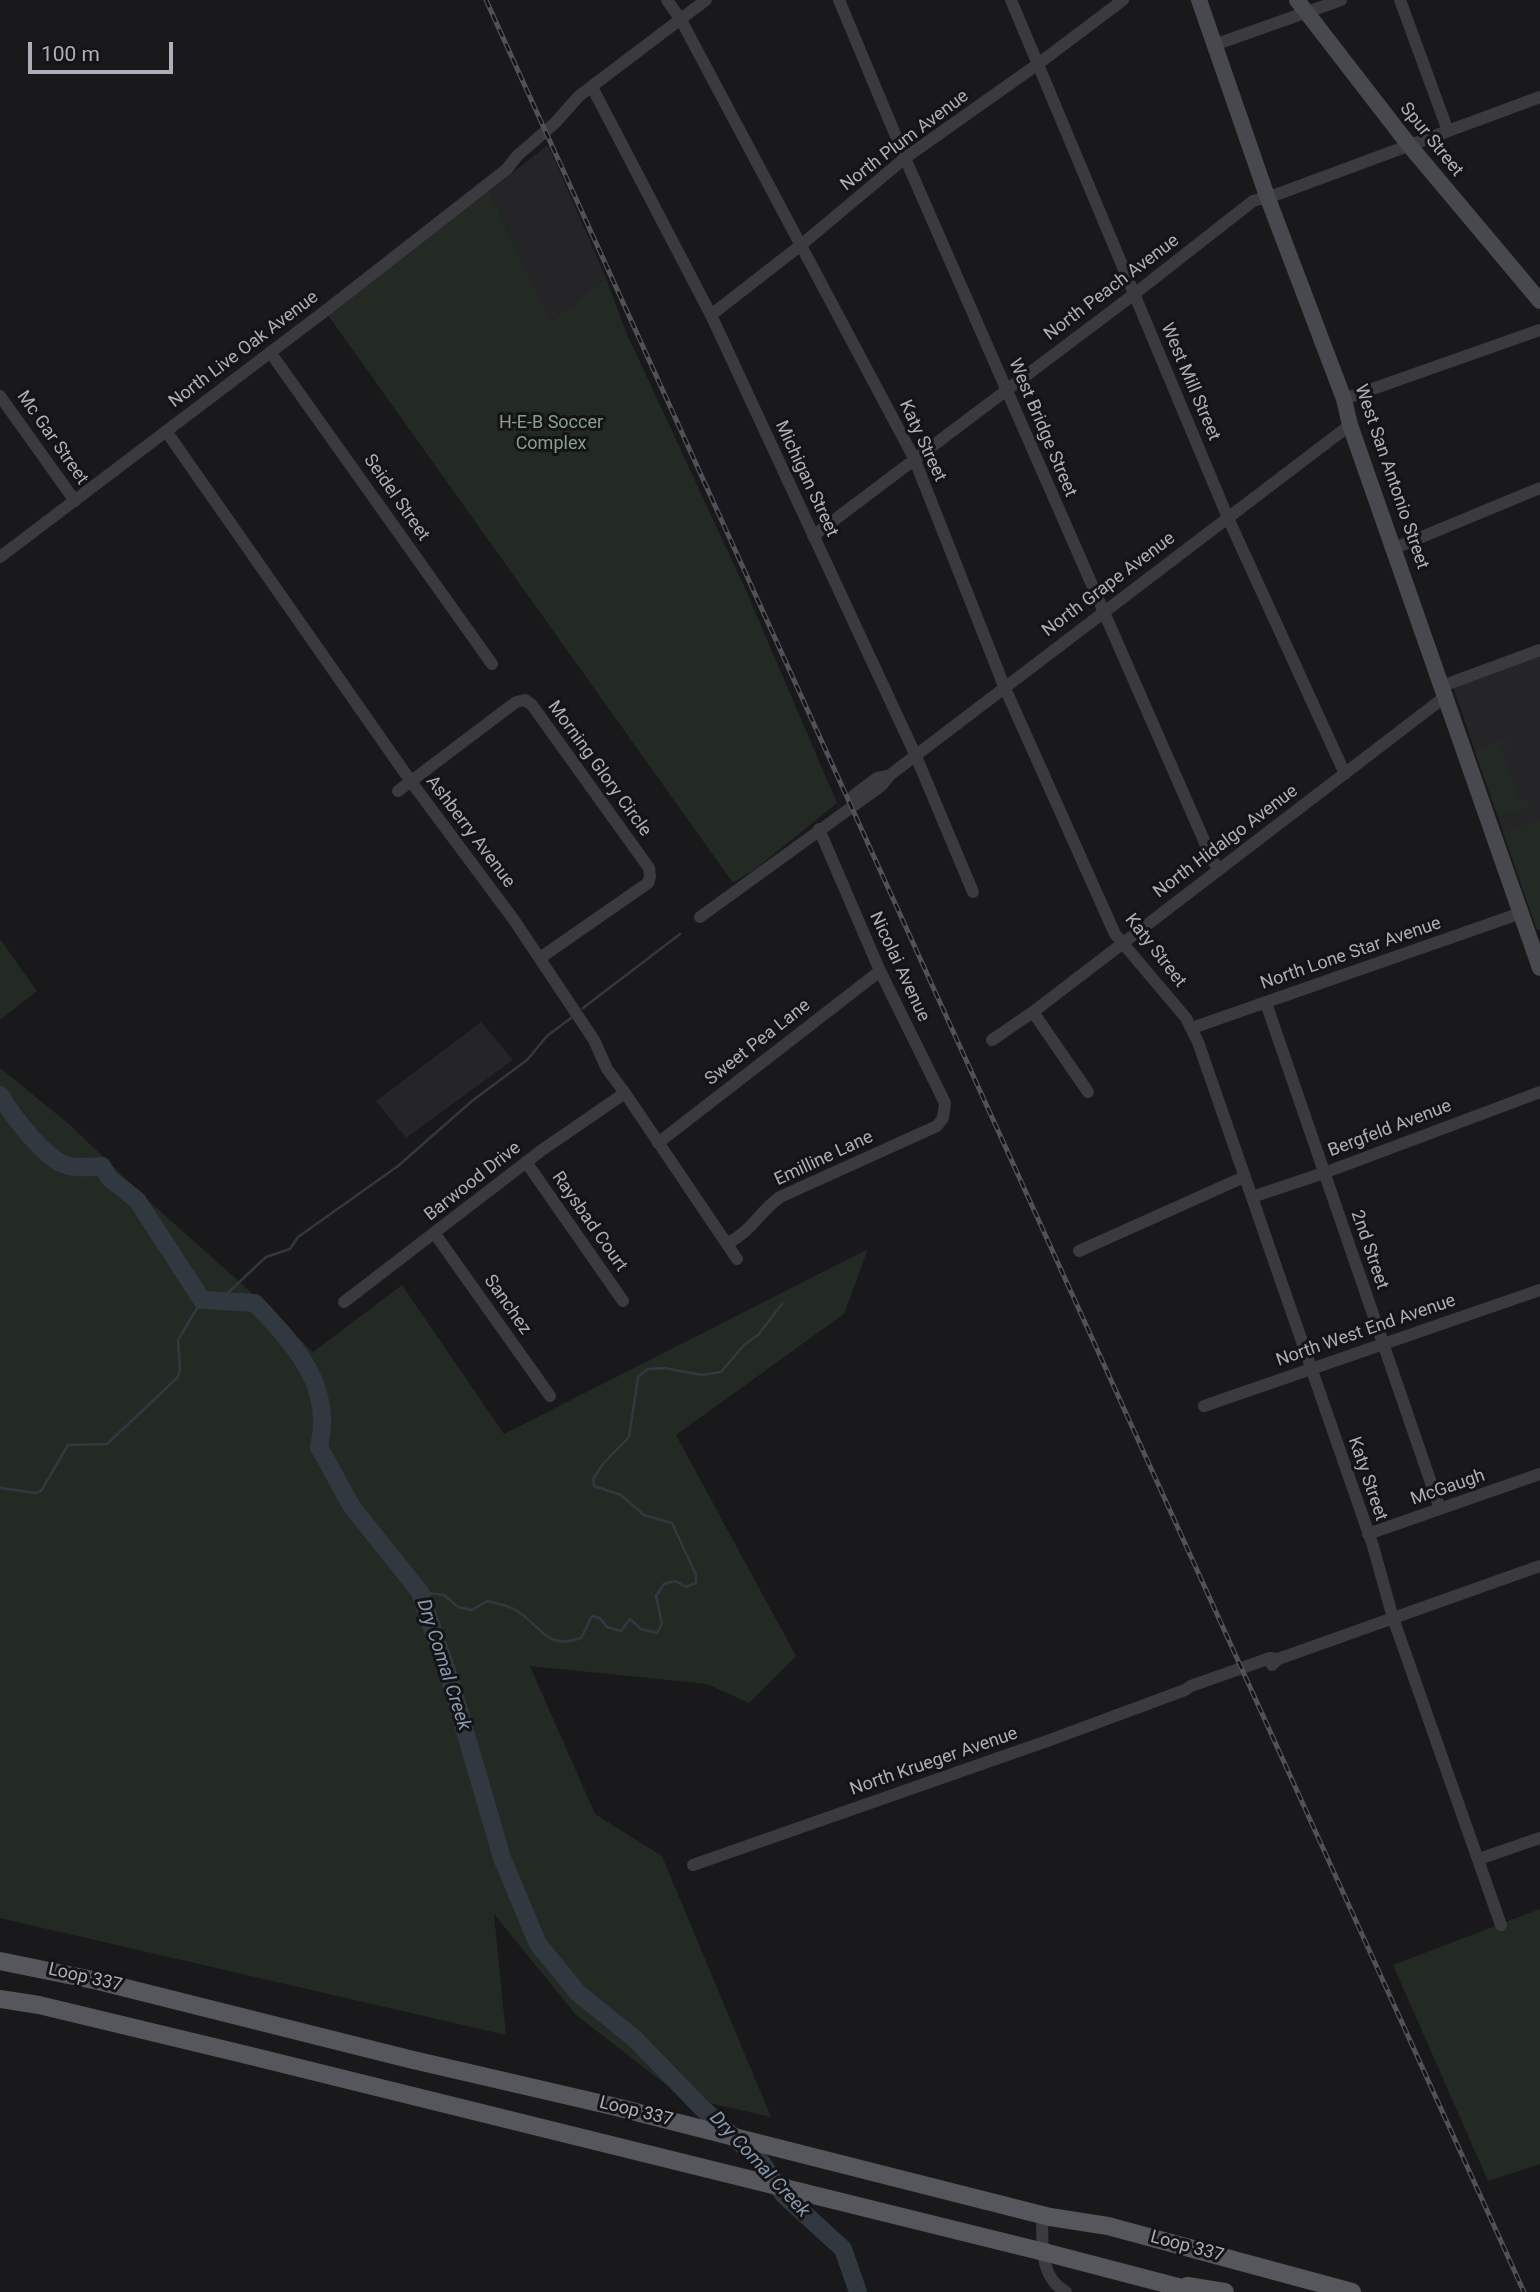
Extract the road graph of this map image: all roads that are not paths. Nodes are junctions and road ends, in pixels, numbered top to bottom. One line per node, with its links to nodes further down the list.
1 (667, 0): 10 (street, Katy Street)
2 (706, 0): 10 (street, North Live Oak Avenue)
3 (839, 0): 17 (street, West Bridge Street)
4 (1011, 0): 12 (street, West Mill Street)
5 (1123, 0): 12 (street, North Plum Avenue)
6 (1199, 0): 11 (street, West San Antonio Street)
7 (1342, 0): 9 (street)
8 (1400, 0): 15 (street)
9 (1302, 6): 11 (street); 16 (street, Spur Street)
10 (681, 20): 13 (street, North Live Oak Avenue); 19 (street, Katy Street)
11 (1214, 45): 18 (street, West San Antonio Street)
12 (1038, 64): 17 (street, North Plum Avenue); 20 (street, West Mill Street)
13 (592, 87): 22 (street, Michigan Street); 24 (street, North Live Oak Avenue)
14 (1540, 97): 15 (street, North Peach Avenue)
15 (1448, 131): 16 (street, North Peach Avenue)
16 (1409, 145): 18 (street, North Peach Avenue); 21 (street, Spur Street)
17 (905, 158): 19 (street, North Plum Avenue); 25 (street, West Bridge Street)
18 (1266, 196): 20 (street, North Peach Avenue); 27 (street, West San Antonio Street)
19 (802, 246): 22 (street, North Plum Avenue); 30 (street, Katy Street)
20 (1133, 295): 25 (street, North Peach Avenue); 33 (street, West Mill Street)
21 (1540, 301)
22 (711, 315): 34 (street, Michigan Street)
23 (1540, 330): 27 (street)
24 (270, 352): 29 (street, North Live Oak Avenue); 39 (street, Seidel Street)
25 (1006, 390): 30 (street, North Peach Avenue); 37 (street, West Bridge Street)
26 (0, 396): 32 (street, Mc Gar Street)
27 (1344, 399): 28 (street, West San Antonio Street)
28 (1350, 425): 33 (street, North Grape Avenue); 35 (street, West San Antonio Street)
29 (166, 431): 32 (street, North Live Oak Avenue); 44 (street, Ashberry Avenue)
30 (914, 458): 34 (street, North Peach Avenue); 40 (street, Katy Street)
31 (1540, 488): 35 (street)
32 (75, 501): 36 (street, North Live Oak Avenue)
33 (1228, 518): 37 (street, North Grape Avenue); 43 (street, West Mill Street)
34 (813, 536): 42 (street, Michigan Street)
35 (1395, 548): 41 (street, West San Antonio Street)
36 (0, 557)
37 (1103, 612): 40 (street, North Grape Avenue); 47 (street, West Bridge Street)
38 (1540, 650): 41 (street, North Hidalgo Avenue)
39 (492, 664)
40 (1004, 686): 42 (street, North Grape Avenue); 51 (street, Katy Street)
41 (1444, 691): 43 (street, North Hidalgo Avenue); 49 (street, West San Antonio Street)
42 (915, 754): 46 (street, North Grape Avenue); 48 (street, Michigan Street)
43 (1345, 774): 47 (street, North Hidalgo Avenue)
44 (412, 783): 45 (street, Morning Glory Circle); 53 (street, Ashberry Avenue); 53 (street, Morning Glory Circle)
45 (398, 791)
46 (819, 830): 50 (street, North Grape Avenue); 55 (street, Nicolai Avenue)
47 (1218, 869): 51 (street, North Hidalgo Avenue)
48 (972, 892)
49 (1521, 913): 52 (street, West San Antonio Street); 56 (street, North Lone Star Avenue)
50 (700, 917)
51 (1122, 943): 57 (street, North Hidalgo Avenue); 58 (street, Katy Street)
52 (1537, 951): 54 (street, West San Antonio Street)
53 (540, 958): 62 (street, Ashberry Avenue)
54 (1540, 968)
55 (880, 971): 63 (street, Nicolai Avenue); 64 (street, Sweet Pea Lane)
56 (1266, 1003): 58 (street, North Lone Star Avenue); 66 (street, 2nd Street)
57 (1033, 1012): 59 (street, North Hidalgo Avenue); 60 (street)
58 (1192, 1028): 67 (street, Katy Street)
59 (992, 1040)
60 (1088, 1092)
61 (1540, 1092): 66 (street, Bergfeld Avenue)
62 (625, 1093): 64 (street, Ashberry Avenue); 65 (street, Barwood Drive)
63 (943, 1118): 70 (street, Emilline Lane)
64 (658, 1143): 70 (street, Ashberry Avenue)
65 (526, 1162): 69 (street, Barwood Drive); 74 (street, Raysbad Court)
66 (1324, 1173): 68 (street, Bergfeld Avenue); 76 (street, 2nd Street)
67 (1244, 1177): 68 (street, Katy Street); 71 (street)
68 (1252, 1197): 77 (street, Katy Street)
69 (435, 1234): 75 (street, Barwood Drive); 78 (street, Sanchez)
70 (728, 1243): 72 (street, Ashberry Avenue)
71 (1079, 1251)
72 (737, 1259)
73 (1540, 1290): 76 (street, North West End Avenue)
74 (623, 1301)
75 (344, 1302)
76 (1382, 1344): 77 (street, North West End Avenue); 81 (street, 2nd Street)
77 (1310, 1369): 79 (street, North West End Avenue); 82 (street, Katy Street)
78 (550, 1396)
79 (1204, 1406)
80 (1540, 1474): 81 (street, McGaugh)
81 (1440, 1509): 82 (street, McGaugh)
82 (1368, 1534): 84 (street, Katy Street)
83 (1540, 1566): 84 (street, North Krueger Avenue)
84 (1393, 1618): 86 (street, Katy Street); 87 (street, North Krueger Avenue)
85 (1540, 1838): 86 (street)
86 (1479, 1859): 88 (street, Katy Street)
87 (693, 1865)
88 (1501, 1925)
89 (0, 1961): 91 (main road, Loop 337)
90 (0, 1999): 93 (main road)
91 (1042, 2215): 92 (main road, Loop 337); 93 (street)
92 (1174, 2243): 98 (main road); 99 (main road, Loop 337)
93 (1044, 2252): 94 (main road); 95 (street)
94 (1163, 2283): 96 (main road); 97 (main road)
95 (1066, 2292)
96 (1197, 2292)
97 (1225, 2292)
98 (1323, 2292)
99 (1352, 2292)

